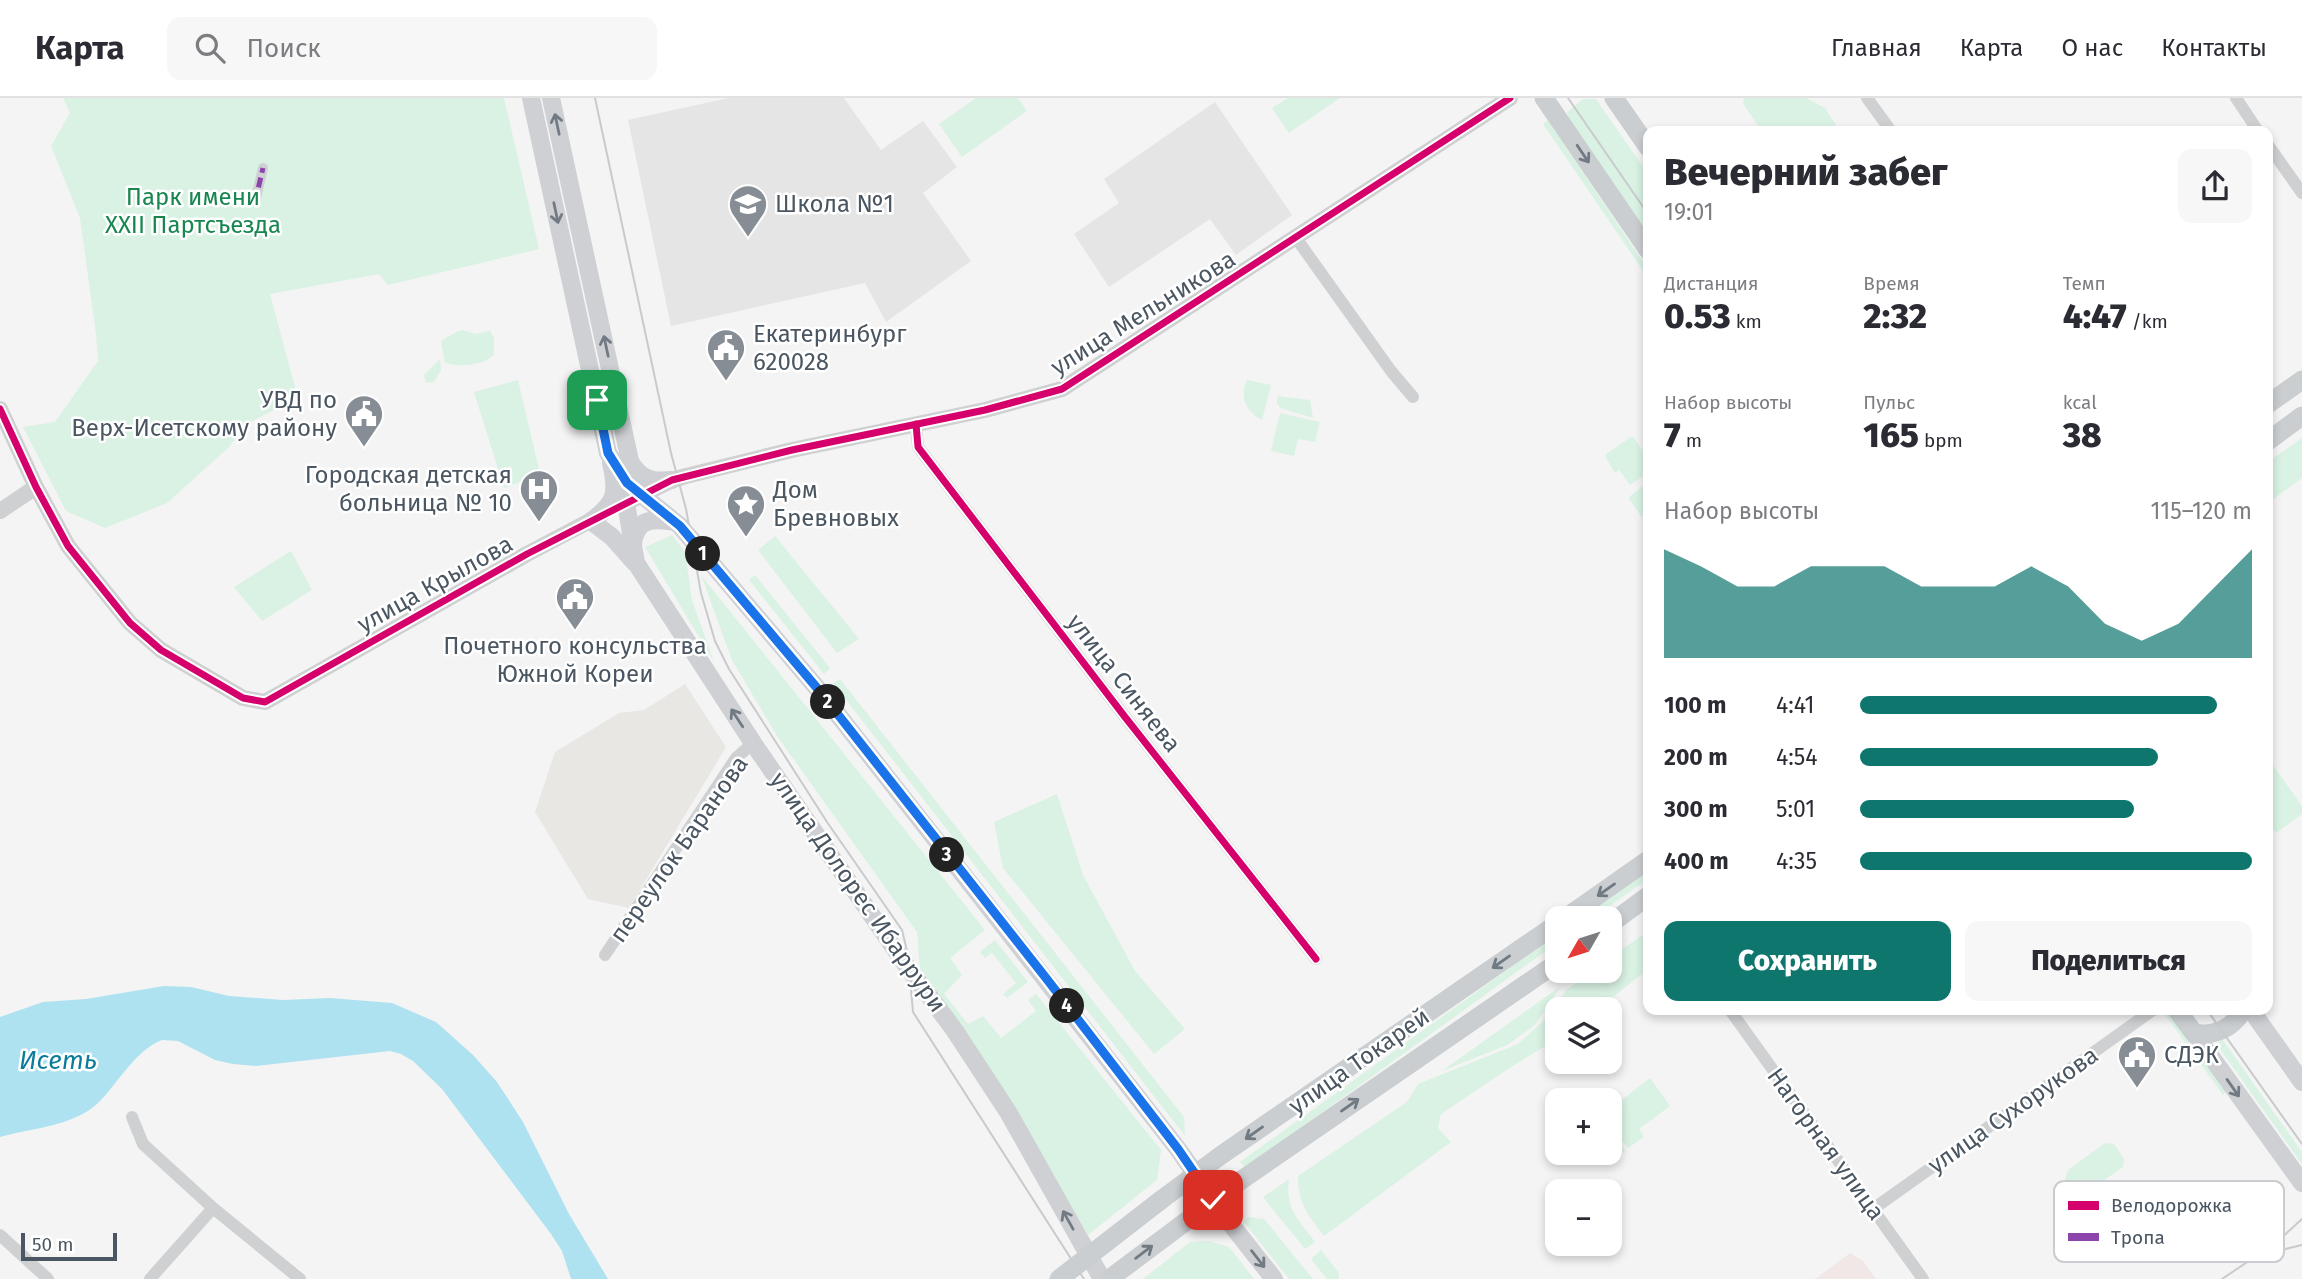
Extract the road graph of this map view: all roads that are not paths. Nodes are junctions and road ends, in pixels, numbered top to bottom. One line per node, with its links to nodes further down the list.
1 (531, 98): 24 (main road, one-way to 24)
2 (551, 98): 25 (main road, one-way to 2)
3 (1510, 98): 15 (street, улица Мельникова)
4 (1544, 98): 16 (main road, one-way to 16)
5 (1614, 98): 10 (main road)
6 (1867, 98): 8 (street)
7 (2236, 98): 9 (street)
8 (1887, 126)
9 (2255, 126)
10 (1643, 141)
11 (2273, 152): 13 (street)
12 (264, 168): 14 (street)
13 (2302, 192)
14 (255, 202)
15 (1296, 238): 18 (street); 22 (street, улица Мельникова)
16 (1643, 243)
17 (2302, 380): 19 (main road)
18 (1413, 397)
19 (2273, 400)
20 (0, 409): 28 (street)
21 (2302, 416): 23 (main road)
22 (916, 424): 26 (street, улица Мельникова); 41 (street, улица Синяева)
23 (2273, 437)
24 (608, 453): 27 (main road); 32 (main road)
25 (630, 461): 26 (main road); 27 (main road, улица Долорес Ибаррури)
26 (672, 480): 29 (street, улица Мельникова); 31 (main road)
27 (627, 483): 29 (main road, улица Долорес Ибаррури)
28 (36, 487): 30 (street); 32 (street, улица Крылова)
29 (641, 501): 31 (main road); 32 (street, улица Крылова); 33 (main road, улица Долорес Ибаррури)
30 (0, 511)
31 (673, 519): 33 (main road); 51 (main road)
32 (591, 521): 33 (main road)
33 (634, 556): 34 (main road, улица Долорес Ибаррури, one-way to 33)
34 (753, 743): 40 (street, переулок Баранова); 61 (main road, улица Долорес Ибаррури, one-way to 34)
35 (1643, 864): 37 (main road, one-way to 37)
36 (1643, 900): 38 (main road)
37 (1583, 906)
38 (1622, 915)
39 (1545, 932): 51 (main road, улица Токарей, one-way to 51)
40 (605, 955)
41 (1316, 959)
42 (1545, 971): 53 (main road, улица Токарей, one-way to 42)
43 (1734, 1015): 55 (street, Нагорная улица)
44 (2146, 1015): 55 (street, улица Сухорукова)
45 (2180, 1015): 48 (main road)
46 (2240, 1015): 48 (main road)
47 (2255, 1015): 49 (main road)
48 (2194, 1033): 52 (main road, one-way to 52)
49 (2302, 1082)
50 (132, 1116): 54 (street)
51 (1196, 1175): 53 (main road); 60 (main road, улица Токарей, bridge)
52 (2302, 1183)
53 (1213, 1200): 62 (main road, улица Токарей, one-way to 53); 63 (main road, one-way to 63)
54 (213, 1208): 58 (street); 59 (street)
55 (1873, 1209): 64 (street, Нагорная улица)
56 (0, 1235): 57 (street)
57 (48, 1279)
58 (150, 1279)
59 (300, 1279)
60 (1059, 1279)
61 (1102, 1279)
62 (1109, 1279)
63 (1274, 1279)
64 (1923, 1279)

